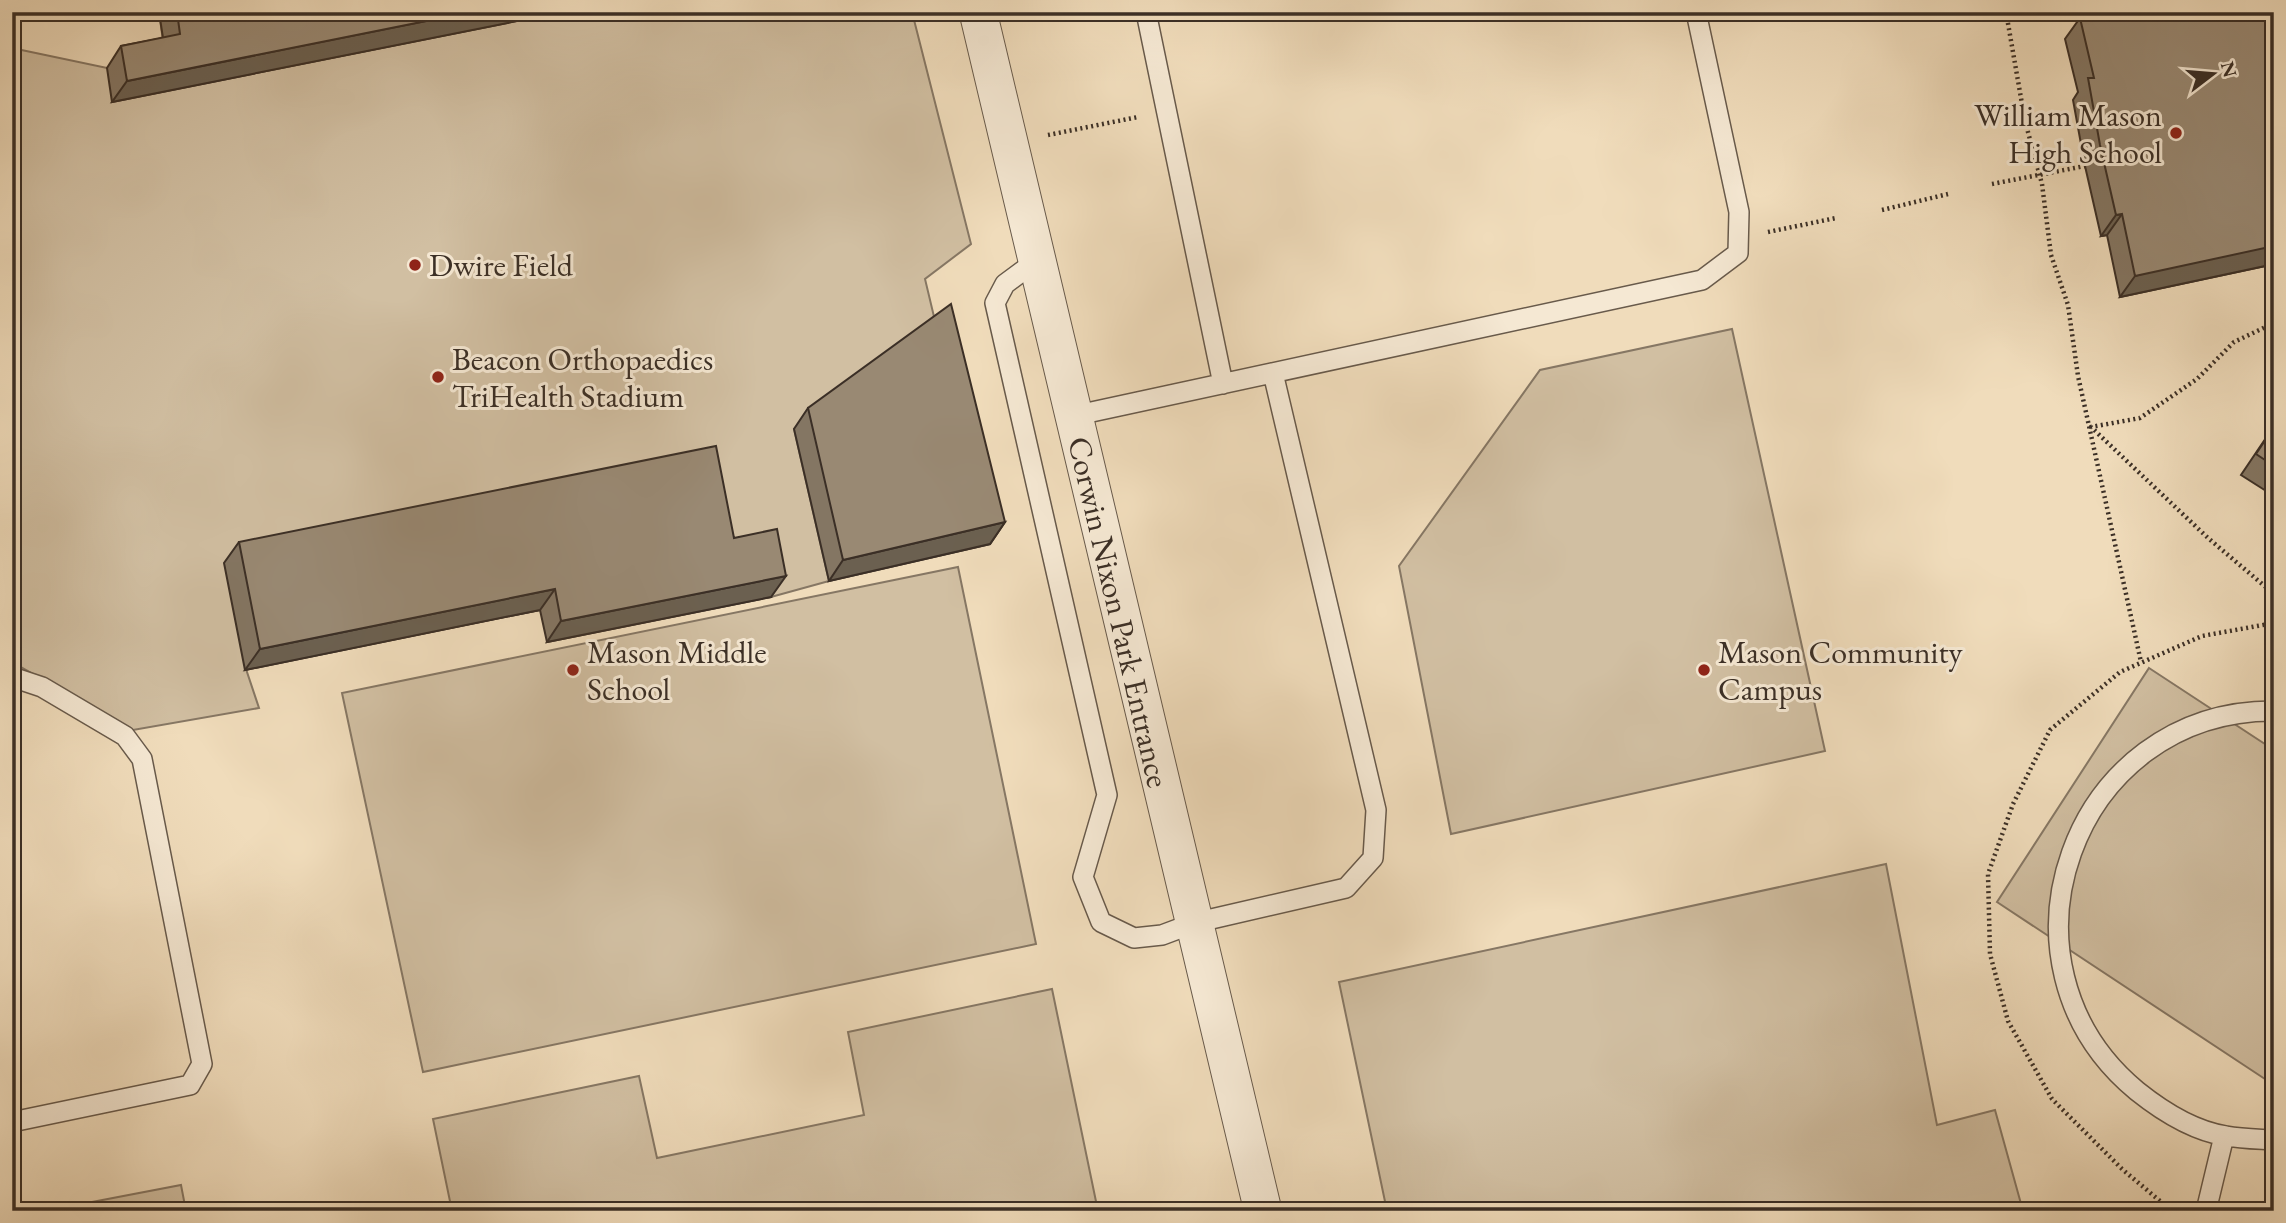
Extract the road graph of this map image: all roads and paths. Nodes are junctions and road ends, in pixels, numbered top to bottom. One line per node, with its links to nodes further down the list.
1 (978, 12): 14 (street, Corwin Nixon Park Entrance)
2 (1146, 12): 5 (lane)
3 (1696, 12): 16 (lane)
4 (2006, 12): 8 (path)
5 (1166, 112): 6 (path); 17 (lane)
6 (1048, 135)
7 (2085, 166): 8 (path)
8 (2039, 175): 9 (path); 19 (path)
9 (1992, 184)
10 (1948, 194): 11 (path)
11 (1882, 210)
12 (1836, 218): 13 (path)
13 (1768, 232)
14 (1036, 261): 18 (street, Corwin Nixon Park Entrance); 24 (lane)
15 (2274, 323): 19 (path)
16 (1273, 373): 17 (lane); 24 (lane)
17 (1223, 384): 18 (lane)
18 (1073, 416): 24 (street, Corwin Nixon Park Entrance)
19 (2091, 427): 20 (path); 21 (path)
20 (2274, 594)
21 (2141, 662)
22 (12, 677): 25 (lane)
23 (2274, 711): 26 (lane)
24 (1194, 923): 28 (street, Corwin Nixon Park Entrance)
25 (12, 1122)
26 (2224, 1136): 27 (lane); 29 (lane)
27 (2274, 1140)
28 (1263, 1211)
29 (2206, 1211)

